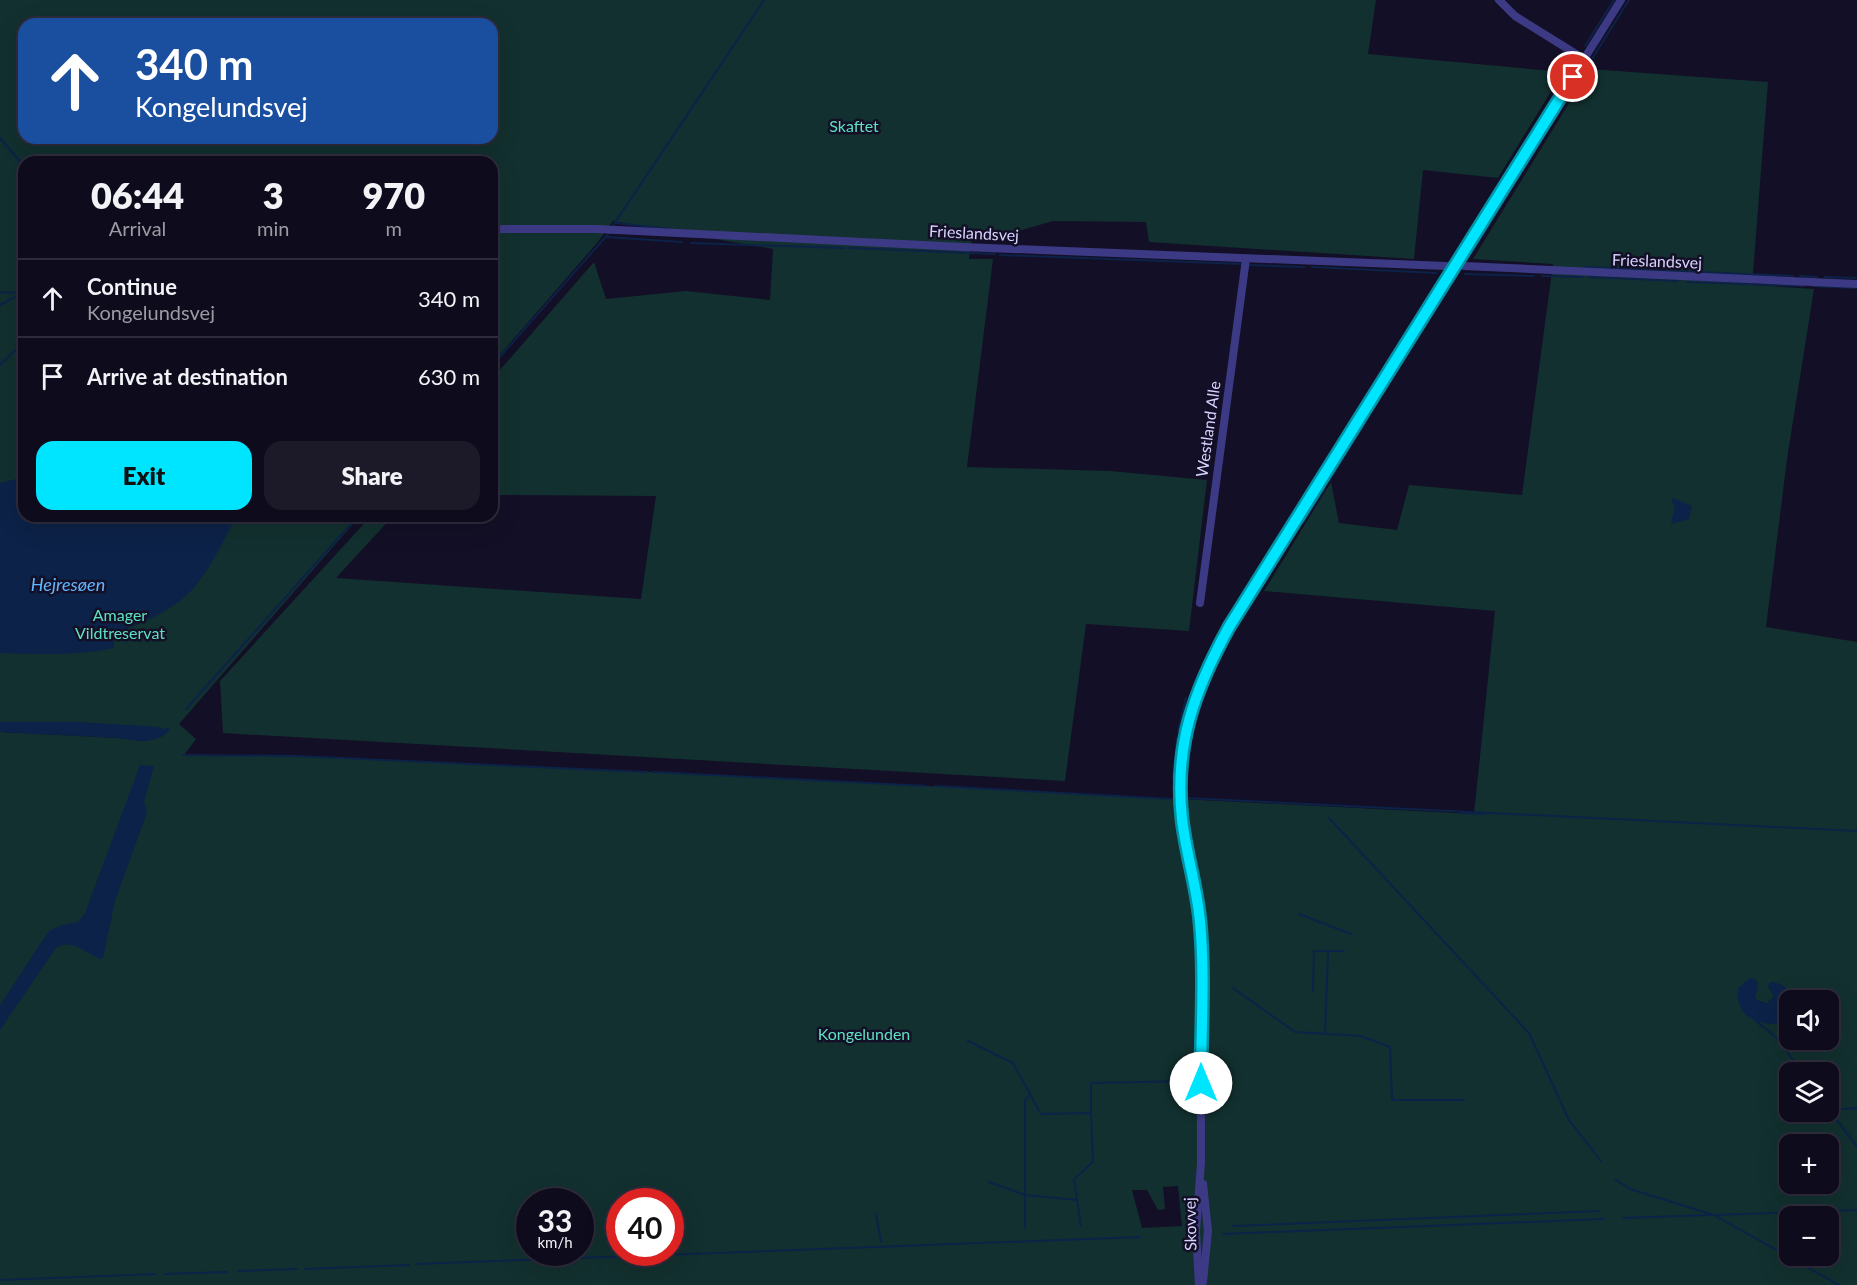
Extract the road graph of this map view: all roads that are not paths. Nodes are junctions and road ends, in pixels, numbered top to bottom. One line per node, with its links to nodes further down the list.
1 (1499, 0): 3 (street)
2 (1621, 0): 3 (street, Skovvej)
3 (1584, 59): 6 (street, Skovvej)
4 (498, 229): 5 (street, Frieslandsvej)
5 (1246, 259): 6 (street, Frieslandsvej); 8 (street, Westland Alle)
6 (1455, 266): 7 (street, Frieslandsvej); 9 (street, Skovvej)
7 (1857, 284)
8 (1200, 603)
9 (1201, 1285)

